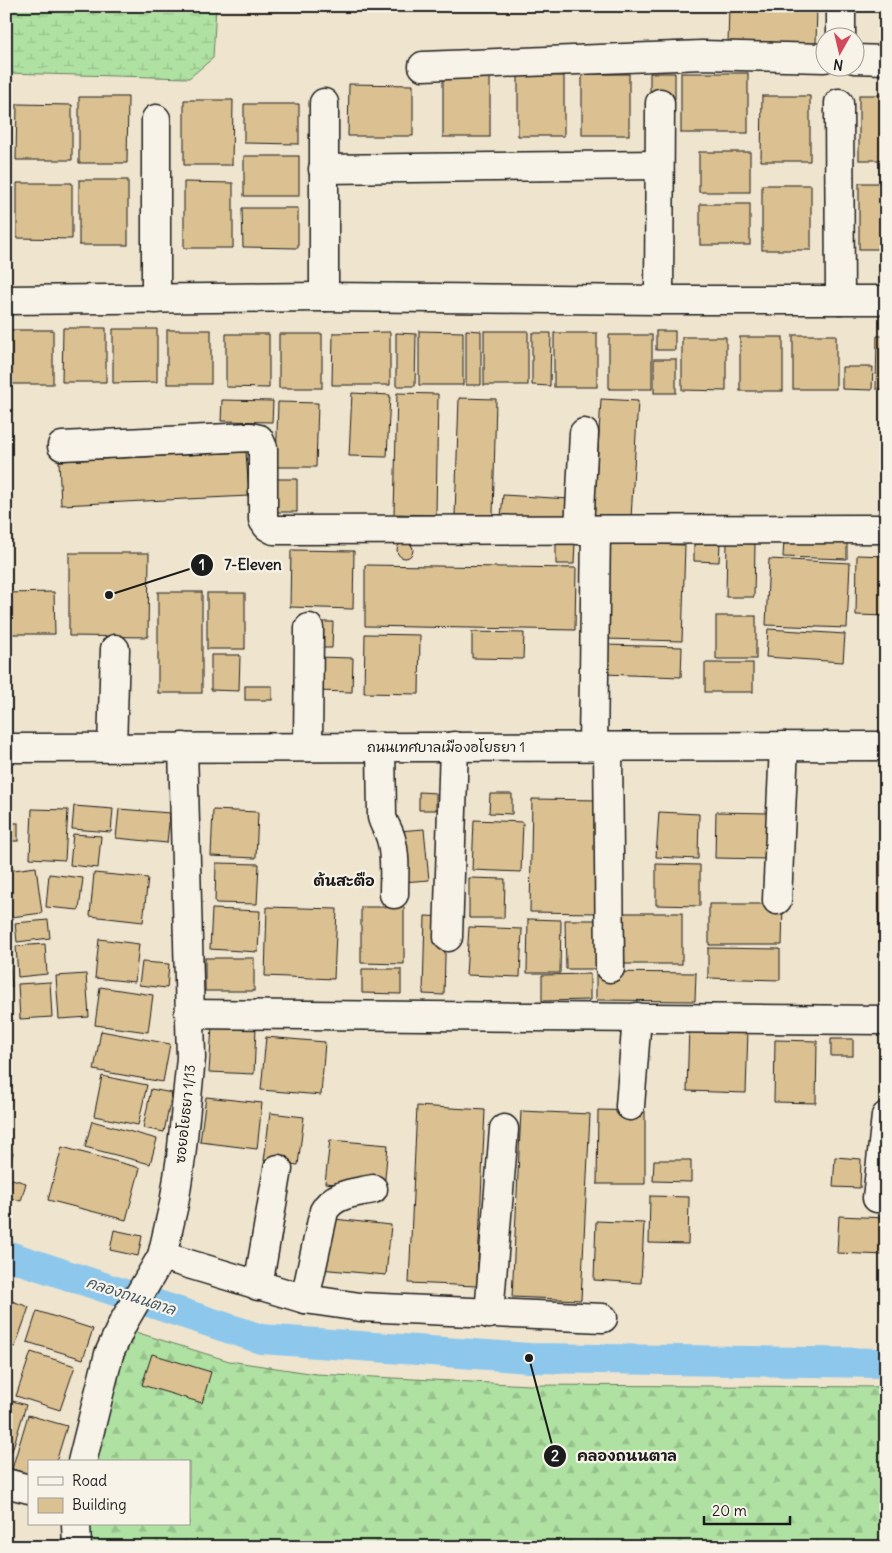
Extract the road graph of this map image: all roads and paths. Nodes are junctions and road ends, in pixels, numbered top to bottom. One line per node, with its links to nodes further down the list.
1 (841, 6): 2 (street)
2 (841, 28)
3 (814, 58): 6 (street)
4 (864, 59): 5 (street)
5 (886, 60)
6 (424, 66)
7 (839, 102): 17 (street)
8 (324, 103): 12 (street)
9 (660, 103): 11 (street)
10 (156, 119): 14 (street)
11 (659, 165): 12 (street); 16 (street)
12 (324, 169): 13 (street)
13 (324, 297): 14 (street); 16 (street)
14 (156, 298): 15 (street)
15 (6, 300)
16 (659, 300): 17 (street)
17 (840, 300): 18 (street)
18 (886, 300)
19 (584, 433): 22 (street)
20 (62, 446): 22 (street)
21 (886, 529): 22 (street)
22 (588, 530): 32 (street)
23 (309, 628): 30 (street)
24 (115, 649): 28 (street)
25 (454, 746): 31 (street, ถนนเทศบาลเมืองอโยธยา 1); 32 (street, ถนนเทศบาลเมืองอโยธยา 1); 36 (street)
26 (784, 746): 27 (street, ถนนเทศบาลเมืองอโยธยา 1); 32 (street, ถนนเทศบาลเมืองอโยธยา 1); 35 (street)
27 (886, 746)
28 (112, 747): 29 (street, ถนนเทศบาลเมืองอโยธยา 1); 33 (street, ถนนเทศบาลเมืองอโยธยา 1)
29 (183, 747): 30 (street, ถนนเทศบาลเมืองอโยธยา 1); 38 (street, ซอยอโยธยา 1/13)
30 (308, 747): 31 (street, ถนนเทศบาลเมืองอโยธยา 1)
31 (381, 747): 34 (street)
32 (600, 747): 37 (street)
33 (6, 748)
34 (394, 894)
35 (778, 900)
36 (448, 937)
37 (610, 968)
38 (189, 1014): 39 (street); 47 (street, ซอยอโยธยา 1/13)
39 (637, 1017): 40 (street); 41 (street)
40 (886, 1020)
41 (630, 1106)
42 (886, 1116): 46 (street)
43 (504, 1129): 50 (street)
44 (278, 1169): 48 (street)
45 (373, 1189): 49 (street)
46 (877, 1198)
47 (158, 1263): 48 (street); 52 (street, ซอยอโยธยา 1/13)
48 (258, 1286): 49 (street)
49 (305, 1299): 50 (street)
50 (489, 1314): 51 (street)
51 (602, 1318)
52 (82, 1460)
53 (6, 1483): 54 (street)
54 (28, 1489)
55 (76, 1526): 56 (street)
56 (77, 1547)

